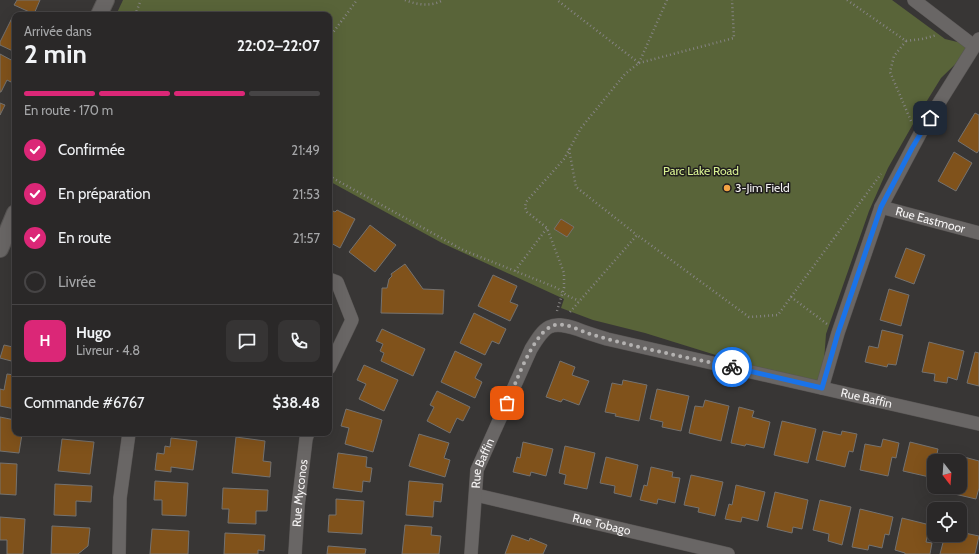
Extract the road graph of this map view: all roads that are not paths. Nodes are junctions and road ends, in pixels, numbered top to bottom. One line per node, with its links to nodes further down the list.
1 (106, 0): 3 (street)
2 (914, 0): 4 (street)
3 (100, 12)
4 (976, 43): 5 (street)
5 (881, 207): 7 (street, Rue Eastmoor); 11 (street)
6 (12, 220): 8 (street)
7 (979, 233)
8 (0, 249)
9 (332, 280): 10 (street)
10 (332, 362)
11 (822, 388): 12 (street, Rue Baffin); 15 (street, Rue Baffin)
12 (979, 424)
13 (129, 436): 16 (street)
14 (307, 436): 17 (street, Rue Myconos)
15 (476, 495): 18 (street, Rue Baffin); 19 (street, Rue Tobago)
16 (119, 554)
17 (295, 554)
18 (471, 554)
19 (728, 554)

